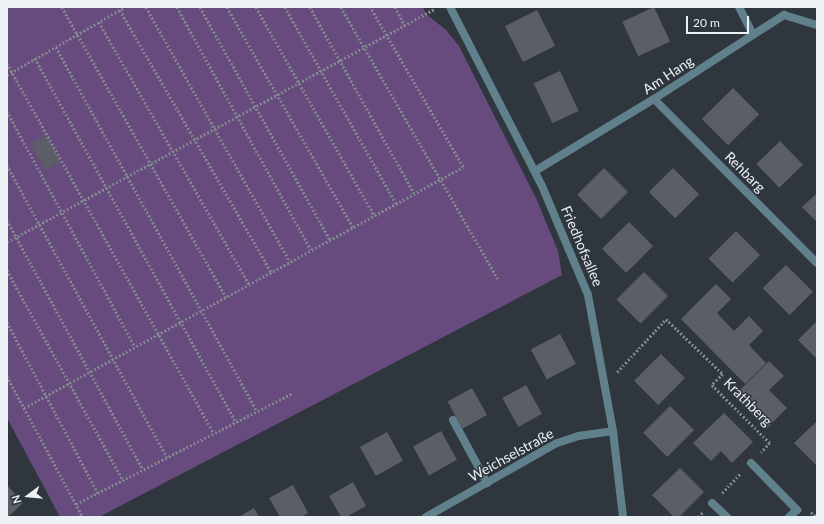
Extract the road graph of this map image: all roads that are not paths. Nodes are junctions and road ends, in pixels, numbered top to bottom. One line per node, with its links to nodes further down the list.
1 (450, 7): 6 (street, Friedhofsallee)
2 (739, 7): 4 (street)
3 (817, 25): 4 (street, Am Hang)
4 (753, 35): 5 (street, Am Hang)
5 (654, 99): 6 (street, Am Hang); 7 (street, Rehbarg)
6 (535, 171): 9 (street, Friedhofsallee)
7 (817, 263)
8 (453, 420): 11 (street)
9 (613, 431): 11 (street, Weichselstraße); 14 (street, Friedhofsallee)
10 (751, 463): 16 (street)
11 (487, 483): 13 (street, Weichselstraße)
12 (712, 503): 15 (street)
13 (426, 517)
14 (623, 517)
15 (727, 517)
16 (789, 517)

